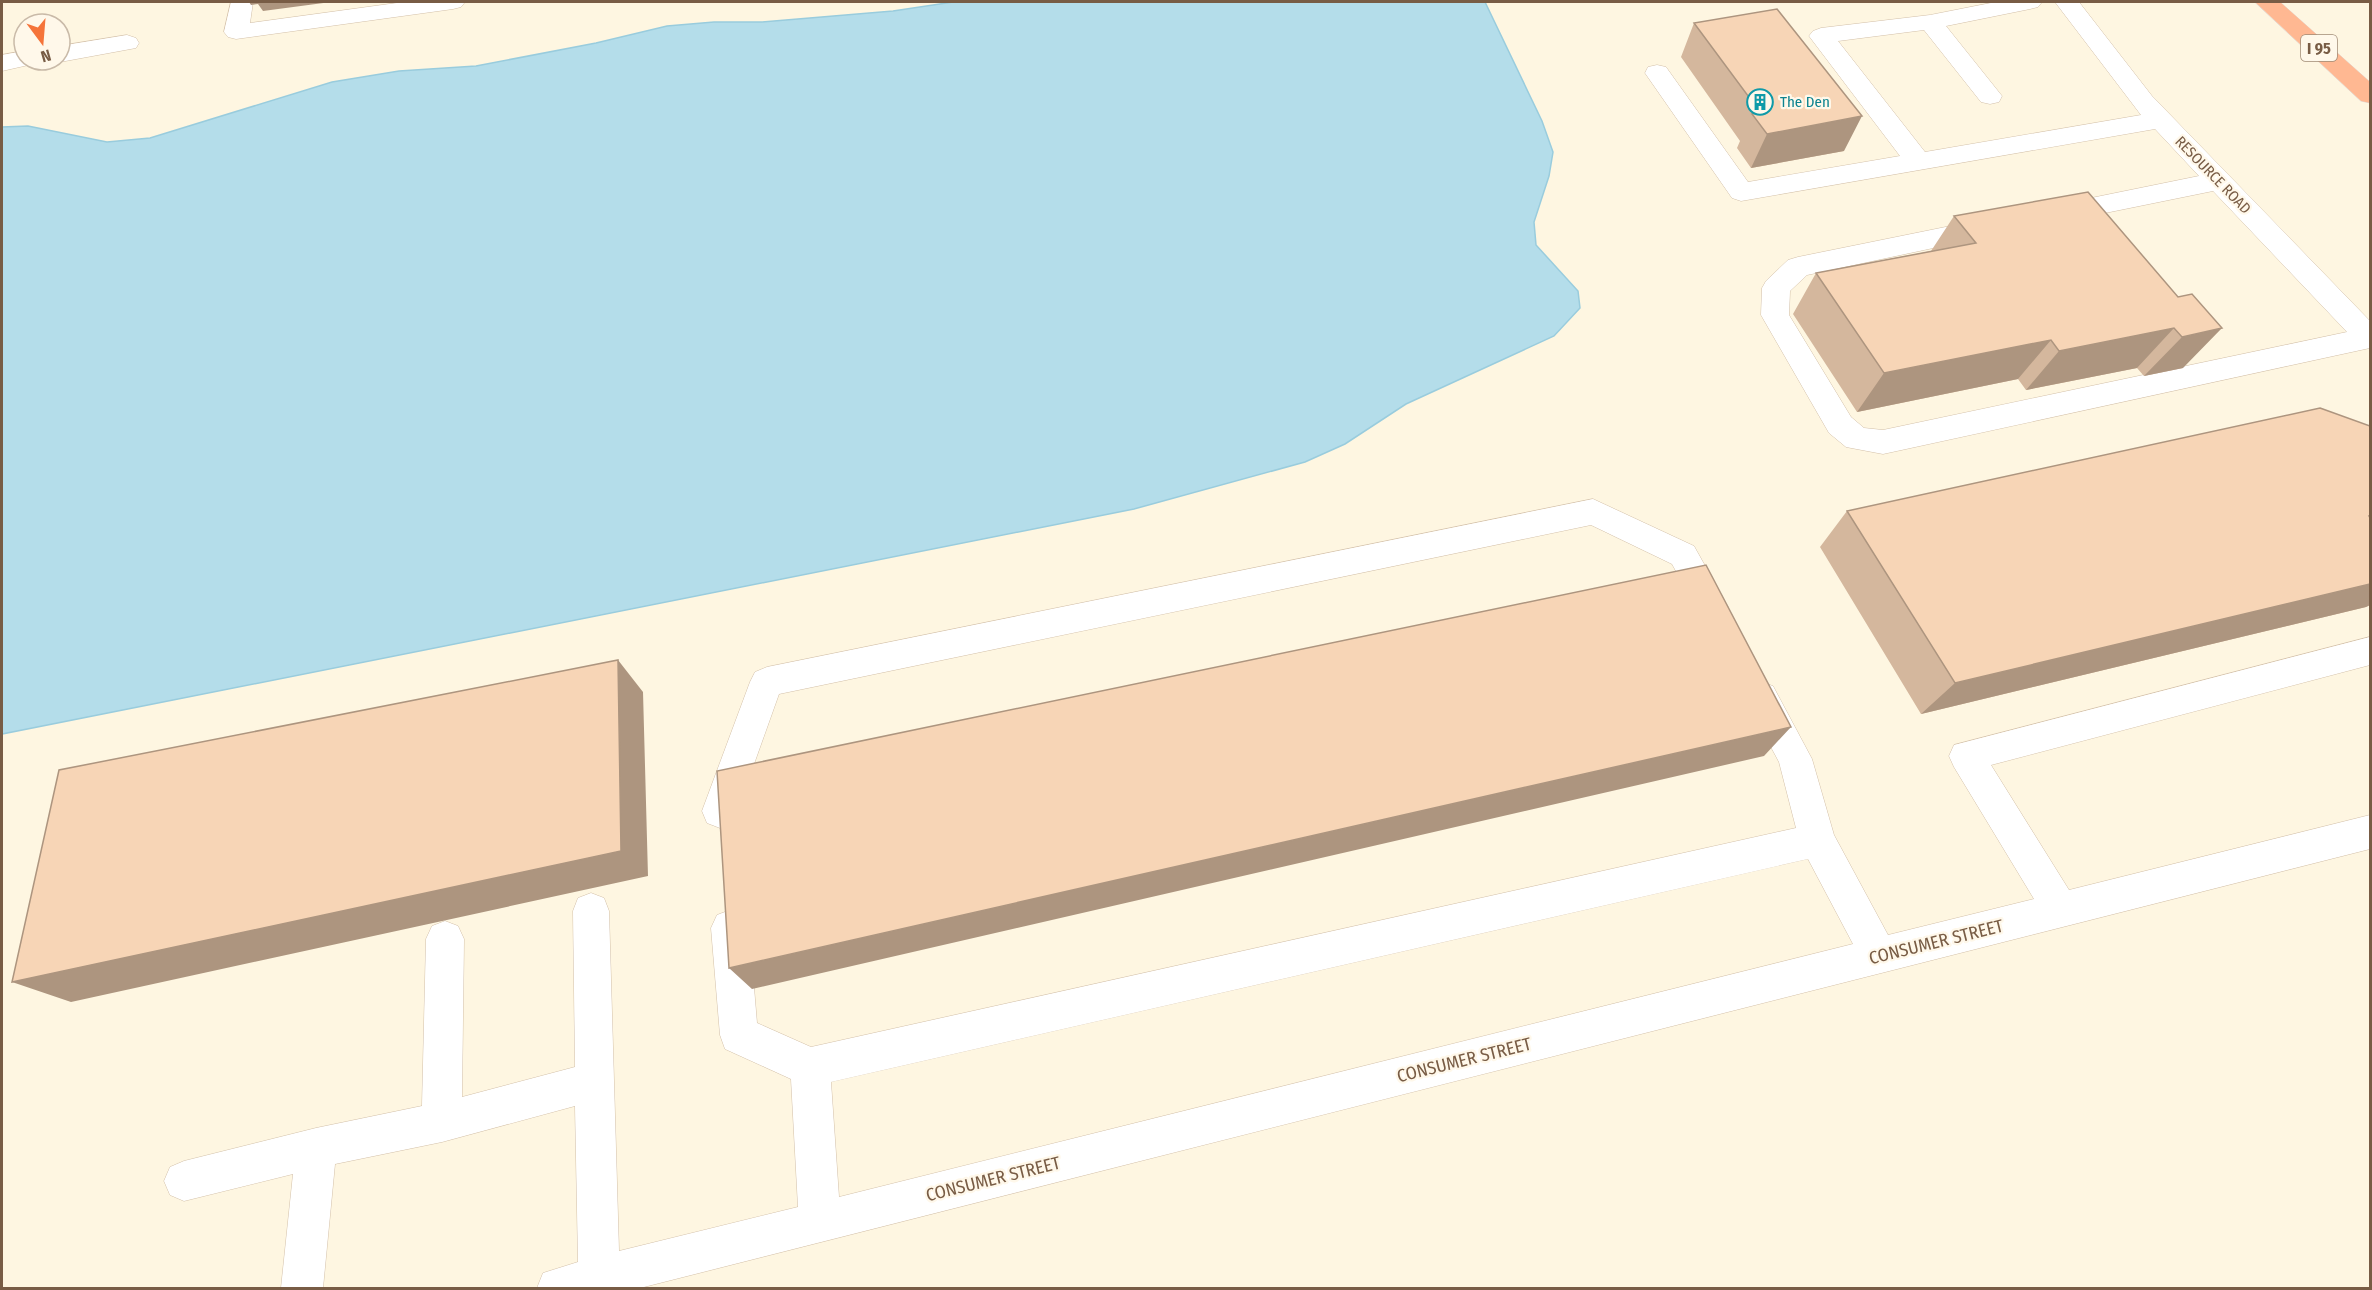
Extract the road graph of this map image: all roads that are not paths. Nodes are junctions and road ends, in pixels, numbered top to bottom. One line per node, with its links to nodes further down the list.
1 (242, 2): 2 (street)
2 (453, 2)
3 (2031, 2): 6 (street)
4 (2067, 2): 12 (street, RESOURCE ROAD)
5 (2267, 2): 10 (highway, I 95)
6 (1930, 22): 11 (street); 13 (street)
7 (128, 44): 8 (street)
8 (72, 52)
9 (1657, 73): 13 (street)
10 (2370, 95)
11 (1990, 96)
12 (2161, 120): 13 (street); 14 (street, RESOURCE ROAD)
13 (1919, 162)
14 (2219, 181): 15 (street, RESOURCE ROAD); 15 (street)
15 (2370, 338)
16 (1724, 629): 20 (street)
17 (2370, 651): 23 (street)
18 (1746, 669): 21 (street)
19 (2370, 832): 23 (street, CONSUMER STREET)
20 (723, 838)
21 (1817, 840): 26 (street); 27 (street)
22 (727, 895): 27 (street)
23 (2061, 910): 26 (street, CONSUMER STREET)
24 (591, 911): 28 (street)
25 (445, 939): 29 (street)
26 (1879, 956): 32 (street, CONSUMER STREET)
27 (810, 1067): 32 (street)
28 (595, 1081): 29 (street); 33 (street)
29 (442, 1122): 30 (street)
30 (316, 1148): 31 (street); 34 (street)
31 (184, 1180)
32 (820, 1223): 33 (street, CONSUMER STREET)
33 (598, 1278): 35 (street, CONSUMER STREET)
34 (302, 1288)
35 (558, 1288)

